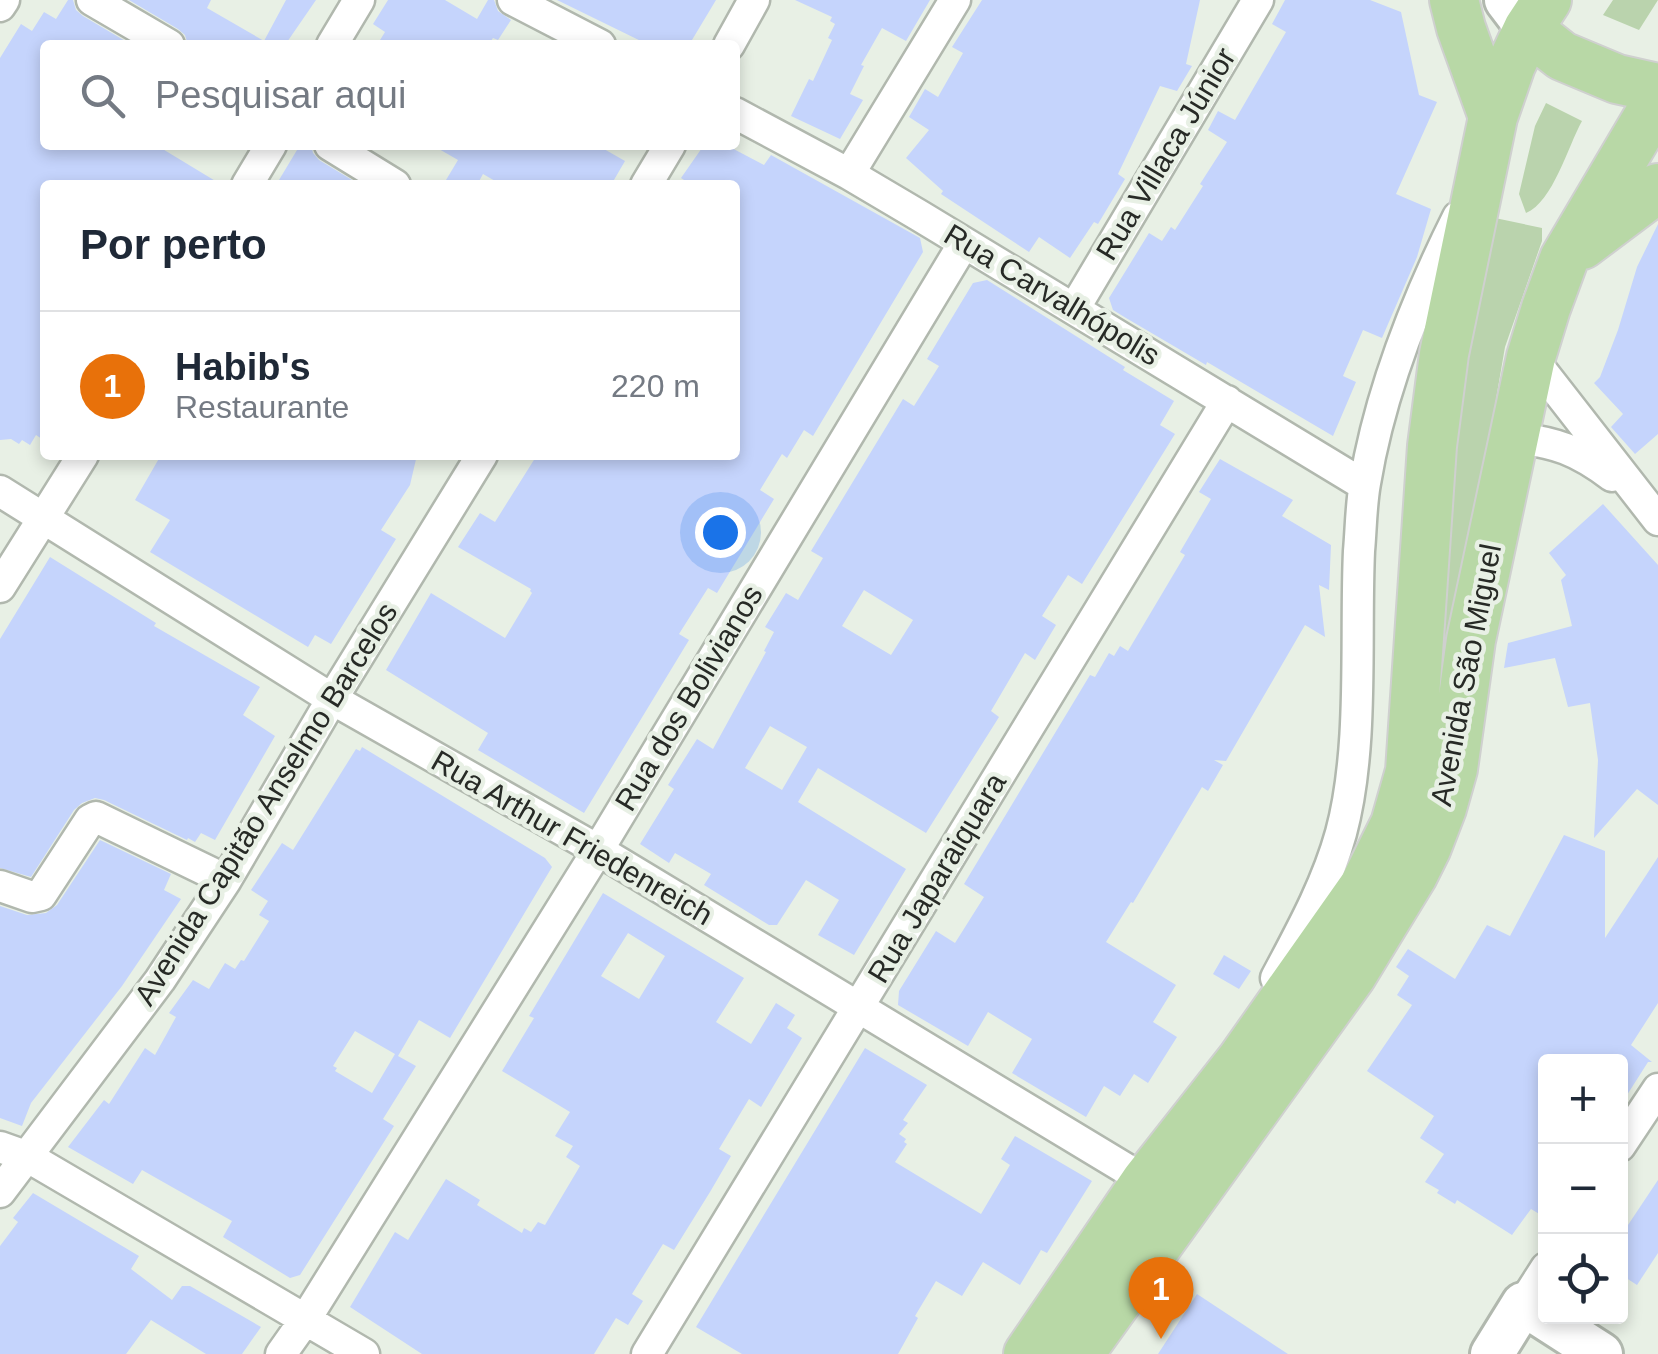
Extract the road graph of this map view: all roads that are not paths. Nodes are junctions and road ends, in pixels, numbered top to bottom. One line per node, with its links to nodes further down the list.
1 (92, 0): 9 (street)
2 (359, 0): 10 (street)
3 (513, 0): 11 (street)
4 (754, 0): 12 (street)
5 (955, 0): 21 (street)
6 (1258, 0): 28 (street, Rua Villaca Júnior)
7 (1454, 0): 16 (main road)
8 (1527, 10): 13 (main road, Avenida São Miguel); 16 (main road, Avenida São Miguel)
9 (160, 40)
10 (335, 40)
11 (590, 40)
12 (732, 40)
13 (1658, 88)
14 (1658, 100): 27 (main road, Avenida São Miguel)
15 (740, 116): 21 (street, Rua Carvalhópolis)
16 (1493, 117): 20 (main road, Avenida São Miguel)
17 (268, 150): 22 (street)
18 (338, 150): 23 (street)
19 (667, 150): 24 (street)
20 (1483, 165): 34 (street, Avenida São Miguel); 45 (main road, Avenida São Miguel)
21 (849, 174): 26 (street, Rua Carvalhópolis)
22 (250, 180)
23 (386, 180)
24 (649, 180)
25 (1658, 188): 27 (main road)
26 (964, 243): 28 (street, Rua Carvalhópolis); 41 (street, Rua dos Bolivianos)
27 (1564, 259): 29 (main road, Avenida São Miguel)
28 (1074, 308): 30 (street, Rua Carvalhópolis)
29 (1531, 357): 31 (main road, Avenida São Miguel); 36 (street)
30 (1227, 401): 34 (street, Rua Carvalhópolis); 44 (street, Rua Japaraiquara)
31 (1513, 438): 36 (street); 58 (main road, Avenida São Miguel)
32 (80, 460): 37 (street)
33 (479, 460): 40 (street, Avenida Capitão Anselmo Barcelos)
34 (1364, 485): 45 (street, Avenida São Miguel)
35 (0, 491): 37 (street, Rua Arthur Friedenreich)
36 (1639, 495): 38 (street)
37 (46, 518): 39 (street); 40 (street, Rua Arthur Friedenreich)
38 (1658, 520)
39 (0, 588)
40 (332, 699): 41 (street, Rua Arthur Friedenreich); 42 (street, Avenida Capitão Anselmo Barcelos)
41 (598, 850): 44 (street, Rua Arthur Friedenreich); 53 (street, Rua dos Bolivianos)
42 (226, 880): 43 (street); 48 (street, Avenida Capitão Anselmo Barcelos)
43 (0, 886)
44 (857, 1009): 49 (street, Rua Arthur Friedenreich); 57 (street, Rua Japaraiquara)
45 (1242, 1059): 49 (main road, Avenida São Miguel)
46 (1658, 1089): 47 (street)
47 (1621, 1144)
48 (14, 1152): 50 (street, Avenida Capitão Anselmo Barcelos); 53 (street)
49 (1146, 1182): 54 (main road, Avenida São Miguel)
50 (0, 1192)
51 (1538, 1281): 52 (street)
52 (1524, 1304): 59 (main road); 60 (main road)
53 (305, 1320): 55 (street, Rua dos Bolivianos); 56 (street)
54 (1030, 1353)
55 (282, 1354)
56 (364, 1354)
57 (647, 1354)
58 (1079, 1354)
59 (1492, 1354)
60 (1600, 1354)

